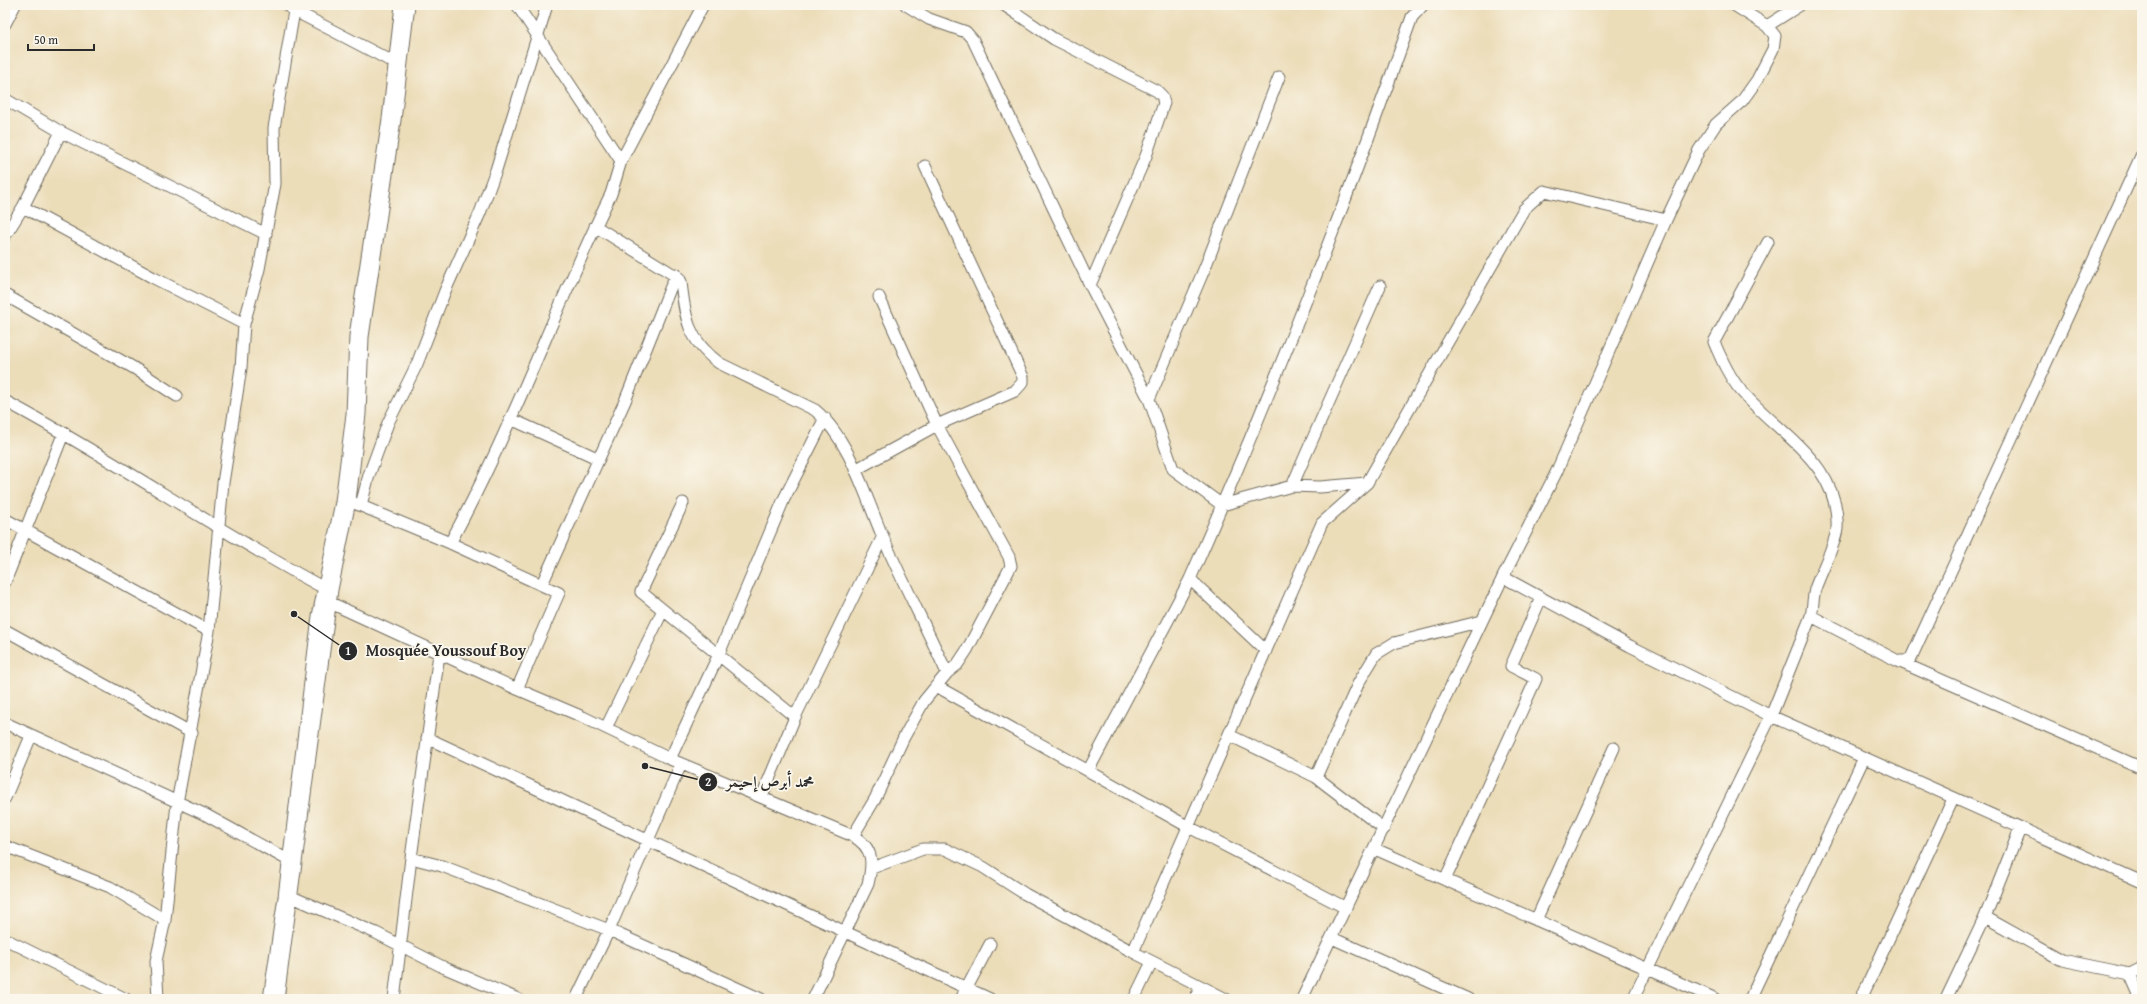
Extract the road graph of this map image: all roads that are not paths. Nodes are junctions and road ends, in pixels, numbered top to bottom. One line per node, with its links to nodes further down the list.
1 (15, 5): 15 (street)
2 (401, 5): 18 (street)
3 (409, 5): 48 (street)
4 (517, 5): 17 (street)
5 (547, 5): 17 (street)
6 (703, 5): 22 (street)
7 (906, 5): 32 (street)
8 (1004, 5): 32 (street)
9 (1413, 5): 14 (street)
10 (1423, 5): 14 (street)
11 (1734, 5): 16 (street)
12 (1800, 5): 16 (street)
13 (293, 7): 18 (street); 28 (street)
14 (1412, 18): 51 (street)
15 (5, 24)
16 (1767, 26): 26 (street)
17 (538, 35): 22 (street); 50 (street)
18 (395, 63): 61 (street)
19 (1279, 78): 38 (street)
20 (5, 99): 21 (street)
21 (60, 132): 25 (street); 28 (street)
22 (621, 161): 27 (street)
23 (2141, 162): 71 (street)
24 (925, 166): 42 (street)
25 (23, 207): 29 (street); 36 (street)
26 (1666, 220): 46 (street); 57 (street)
27 (595, 226): 31 (street); 41 (street)
28 (266, 234): 36 (street)
29 (5, 236)
30 (1768, 242): 64 (street)
31 (676, 274): 40 (street); 44 (street)
32 (1090, 285): 38 (street)
33 (1380, 286): 47 (street)
34 (5, 295): 37 (street)
35 (879, 297): 42 (street)
36 (244, 324): 53 (street)
37 (177, 396)
38 (1149, 399): 51 (street)
39 (5, 401): 43 (street)
40 (825, 418): 45 (street); 70 (street)
41 (511, 419): 44 (street); 56 (street)
42 (937, 425): 45 (street); 72 (street)
43 (64, 432): 53 (street); 54 (street)
44 (599, 459): 60 (street)
45 (855, 470): 55 (street)
46 (1367, 483): 47 (street); 68 (street)
47 (1292, 486): 51 (street)
48 (350, 501): 50 (street); 61 (street)
49 (683, 503): 63 (street)
50 (361, 505): 56 (street)
51 (1222, 505): 58 (street)
52 (5, 520): 54 (street)
53 (217, 526): 61 (street); 67 (street)
54 (25, 530): 59 (street); 67 (street)
55 (883, 536): 72 (street); 76 (street)
56 (450, 542): 60 (street)
57 (1502, 577): 62 (street); 65 (street)
58 (1190, 579): 68 (street); 88 (street)
59 (5, 582)
60 (542, 584): 74 (street)
61 (325, 597): 69 (street); 102 (street); 106 (street)
62 (1541, 598): 75 (street); 104 (street)
63 (663, 610): 70 (street); 78 (street)
64 (1811, 616): 71 (street); 75 (street)
65 (1482, 621): 89 (street); 95 (street)
66 (5, 630): 79 (street)
67 (209, 631): 79 (street)
68 (1266, 651): 80 (street)
69 (439, 654): 74 (street); 82 (street)
70 (718, 656): 76 (street); 85 (street)
71 (1898, 661): 87 (street)
72 (947, 673): 73 (street)
73 (936, 686): 88 (street); 97 (street)
74 (517, 690): 78 (street)
75 (1770, 716): 84 (street); 120 (street)
76 (795, 717): 90 (street)
77 (5, 723): 81 (street)
78 (606, 728): 85 (street)
79 (192, 733): 93 (street)
80 (1229, 735): 89 (street); 94 (street)
81 (31, 736): 91 (street); 93 (street)
82 (427, 738): 98 (street); 101 (street)
83 (1614, 748): 110 (street)
84 (1864, 758): 92 (street); 142 (street)
85 (670, 760): 86 (street)
86 (681, 764): 90 (street); 98 (street)
87 (2142, 768)
88 (1088, 771): 94 (street)
89 (1316, 777): 95 (street)
90 (762, 796): 97 (street)
91 (5, 798)
92 (1953, 799): 96 (street); 143 (street)
93 (177, 803): 102 (street); 109 (street)
94 (1187, 826): 107 (street); 117 (street)
95 (1384, 829): 100 (street)
96 (2020, 829): 105 (street); 108 (street)
97 (853, 836): 103 (street)
98 (648, 840): 111 (street); 112 (street)
99 (5, 846): 109 (street)
100 (1375, 849): 104 (street); 107 (street)
101 (411, 858): 111 (street); 116 (street)
102 (288, 860): 126 (street)
103 (872, 868): 112 (street); 117 (street)
104 (1446, 880): 110 (street)
105 (2142, 882)
106 (292, 897): 116 (street); 127 (street)
107 (1346, 908): 113 (street)
108 (1985, 917): 121 (street); 144 (street)
109 (166, 920): 125 (street)
110 (1536, 920): 120 (street)
111 (609, 930): 130 (street); 131 (street)
112 (845, 933): 123 (street); 132 (street)
113 (1332, 938): 138 (street); 139 (street)
114 (5, 939): 124 (street)
115 (990, 944): 123 (street)
116 (402, 947): 128 (street); 129 (street)
117 (1133, 952): 118 (street)
118 (1152, 962): 122 (street); 135 (street)
119 (2142, 968): 121 (street)
120 (1647, 969): 140 (street); 141 (street)
121 (2130, 974): 145 (street)
122 (1201, 986): 136 (street); 137 (street)
123 (966, 988): 133 (street); 134 (street)
124 (126, 999)
125 (158, 999)
126 (269, 999)
127 (278, 999)
128 (394, 999)
129 (518, 999)
130 (576, 999)
131 (761, 999)
132 (813, 999)
133 (961, 999)
134 (990, 999)
135 (1134, 999)
136 (1195, 999)
137 (1226, 999)
138 (1302, 999)
139 (1468, 999)
140 (1633, 999)
141 (1716, 999)
142 (1750, 999)
143 (1861, 999)
144 (1946, 999)
145 (2137, 999)

